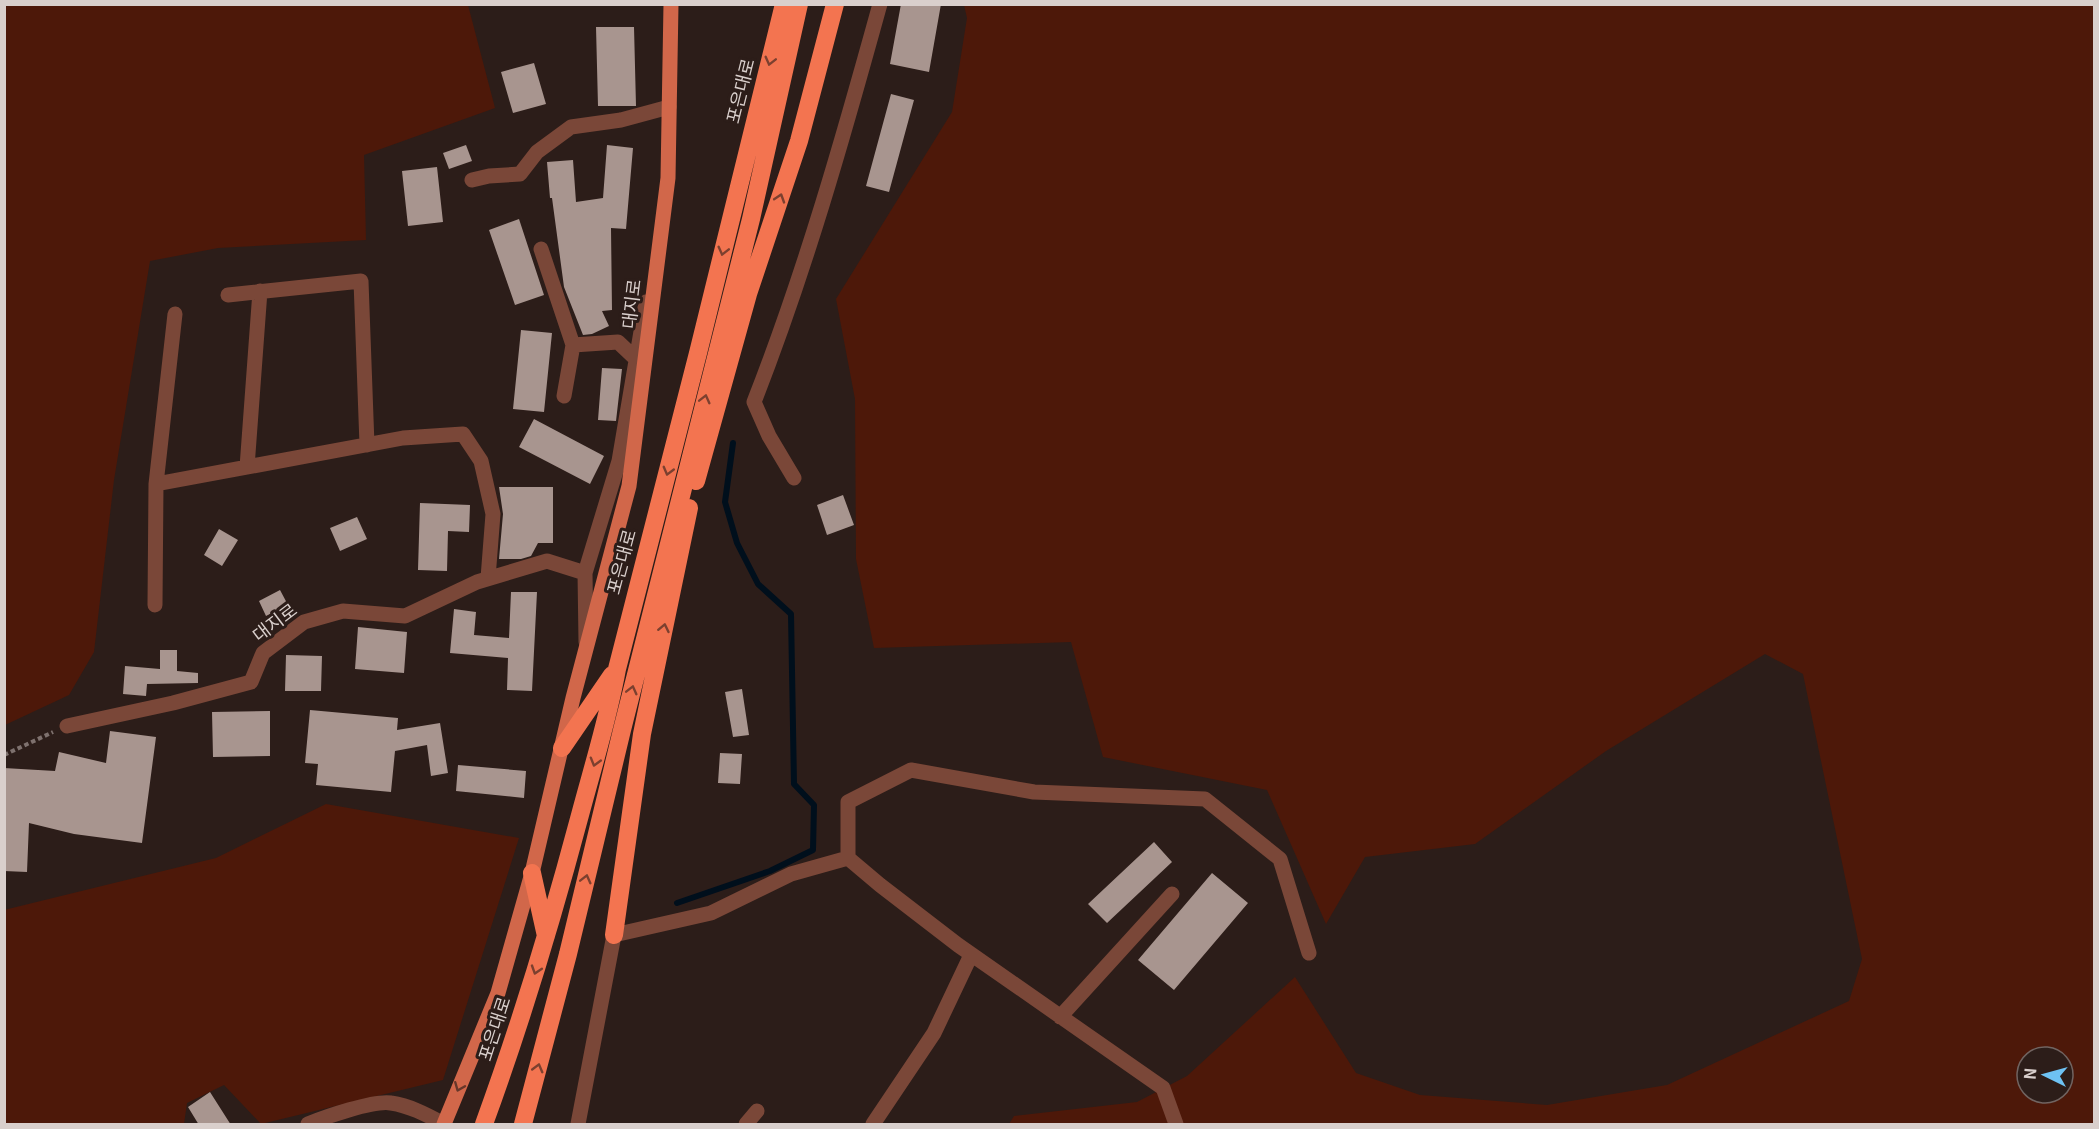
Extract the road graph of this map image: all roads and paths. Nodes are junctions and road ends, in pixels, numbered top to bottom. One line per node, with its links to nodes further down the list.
1 (671, 4): 6 (main road, 대지로)
2 (784, 4): 28 (highway, 포은대로, one-way to 28)
3 (798, 4): 14 (highway, 포은대로)
4 (835, 4): 11 (highway, one-way to 4)
5 (880, 4): 21 (street)
6 (669, 107): 7 (main road, 대지로); 8 (street)
7 (668, 178): 16 (street, 대지로); 27 (main road, 대지로)
8 (472, 180)
9 (540, 249): 15 (street)
10 (260, 291): 12 (street); 18 (street); 20 (street)
11 (748, 294): 14 (highway); 23 (highway)
12 (228, 296)
13 (175, 314): 22 (street)
14 (719, 343): 19 (highway, 포은대로, one-way to 14)
15 (573, 345): 16 (street); 17 (street)
16 (636, 358): 24 (street, 대지로)
17 (564, 396)
18 (367, 444): 20 (street); 25 (street)
19 (688, 464): 23 (highway); 44 (highway, 포은대로, one-way to 19)
20 (248, 467): 22 (street)
21 (794, 478)
22 (156, 484): 26 (street)
23 (691, 500): 35 (highway, one-way to 23)
24 (585, 573): 25 (street, 대지로); 27 (street, 대지로)
25 (488, 578): 29 (street, 대지로)
26 (155, 604)
27 (587, 645): 30 (main road, 대지로)
28 (617, 669): 30 (highway); 36 (highway, 포은대로, one-way to 36)
29 (67, 726): 31 (path)
30 (562, 748): 33 (main road, 대지로)
31 (4, 755)
32 (848, 858): 35 (street); 37 (street); 38 (street)
33 (532, 873): 36 (highway); 41 (main road, 대지로, one-way to 41)
34 (1172, 894): 39 (street)
35 (614, 935): 45 (street)
36 (546, 938): 43 (highway, 포은대로, one-way to 43)
37 (1309, 952)
38 (971, 955): 39 (street); 47 (street)
39 (1060, 1017): 48 (street)
40 (758, 1111): 46 (street)
41 (444, 1124): 42 (street)
42 (308, 1125)
43 (484, 1125)
44 (523, 1125)
45 (578, 1125)
46 (746, 1125)
47 (873, 1125)
48 (1176, 1125)

